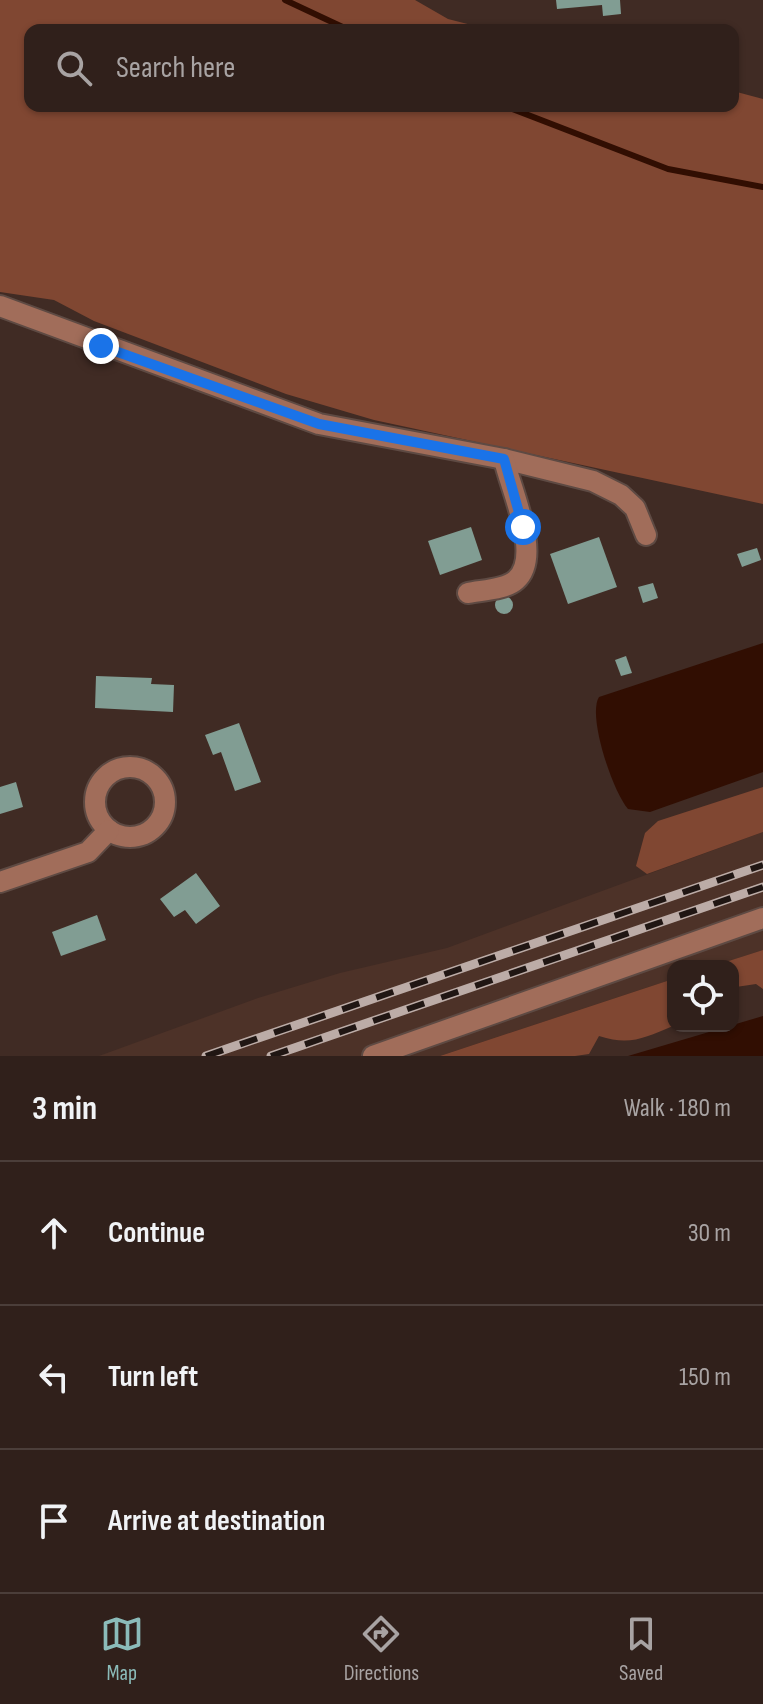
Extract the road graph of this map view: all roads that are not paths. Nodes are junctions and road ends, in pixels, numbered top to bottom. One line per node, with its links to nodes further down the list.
1 (0, 306): 2 (street)
2 (504, 459): 3 (street); 4 (street)
3 (646, 535)
4 (468, 593)
5 (109, 830): 6 (street)
6 (0, 882)
7 (763, 918): 8 (street)
8 (373, 1056)

